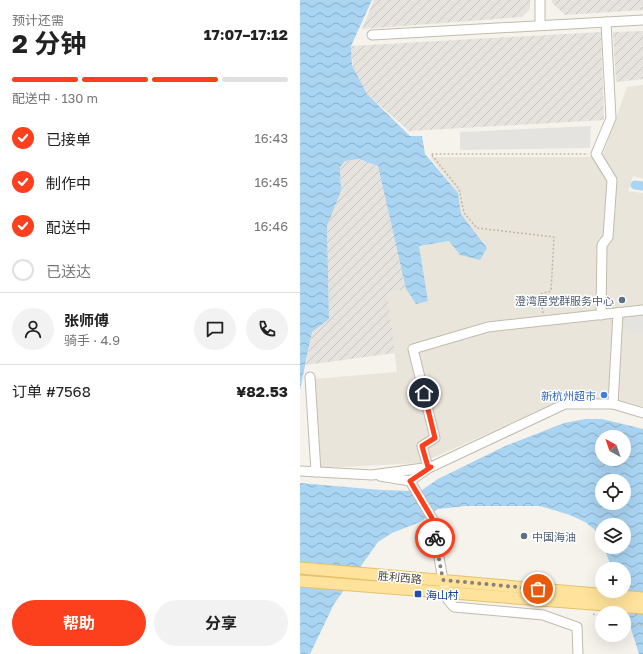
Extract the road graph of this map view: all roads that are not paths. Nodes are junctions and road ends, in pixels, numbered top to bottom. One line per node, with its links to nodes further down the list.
1 (540, 0): 4 (street)
2 (643, 20): 3 (street)
3 (606, 22): 4 (street); 8 (street)
4 (540, 25): 5 (street)
5 (372, 35)
6 (643, 310): 7 (street)
7 (618, 313): 8 (street); 10 (street)
8 (601, 315): 12 (street)
9 (310, 377): 14 (street)
10 (613, 404): 11 (street); 12 (street)
11 (643, 413)
12 (429, 467): 15 (street); 16 (street)
13 (300, 471): 14 (street)
14 (316, 472): 15 (street)
15 (372, 475): 16 (street)
16 (412, 484): 18 (street)
17 (300, 568): 18 (main road, 胜利西路)
18 (443, 580): 20 (street); 22 (main road, 胜利西路)
19 (300, 581): 20 (main road, 胜利西路)
20 (447, 592): 22 (main road, 胜利西路); 24 (street)
21 (643, 598): 22 (main road, 胜利西路)
22 (620, 601): 23 (main road, 胜利西路)
23 (643, 608)
24 (578, 654)

